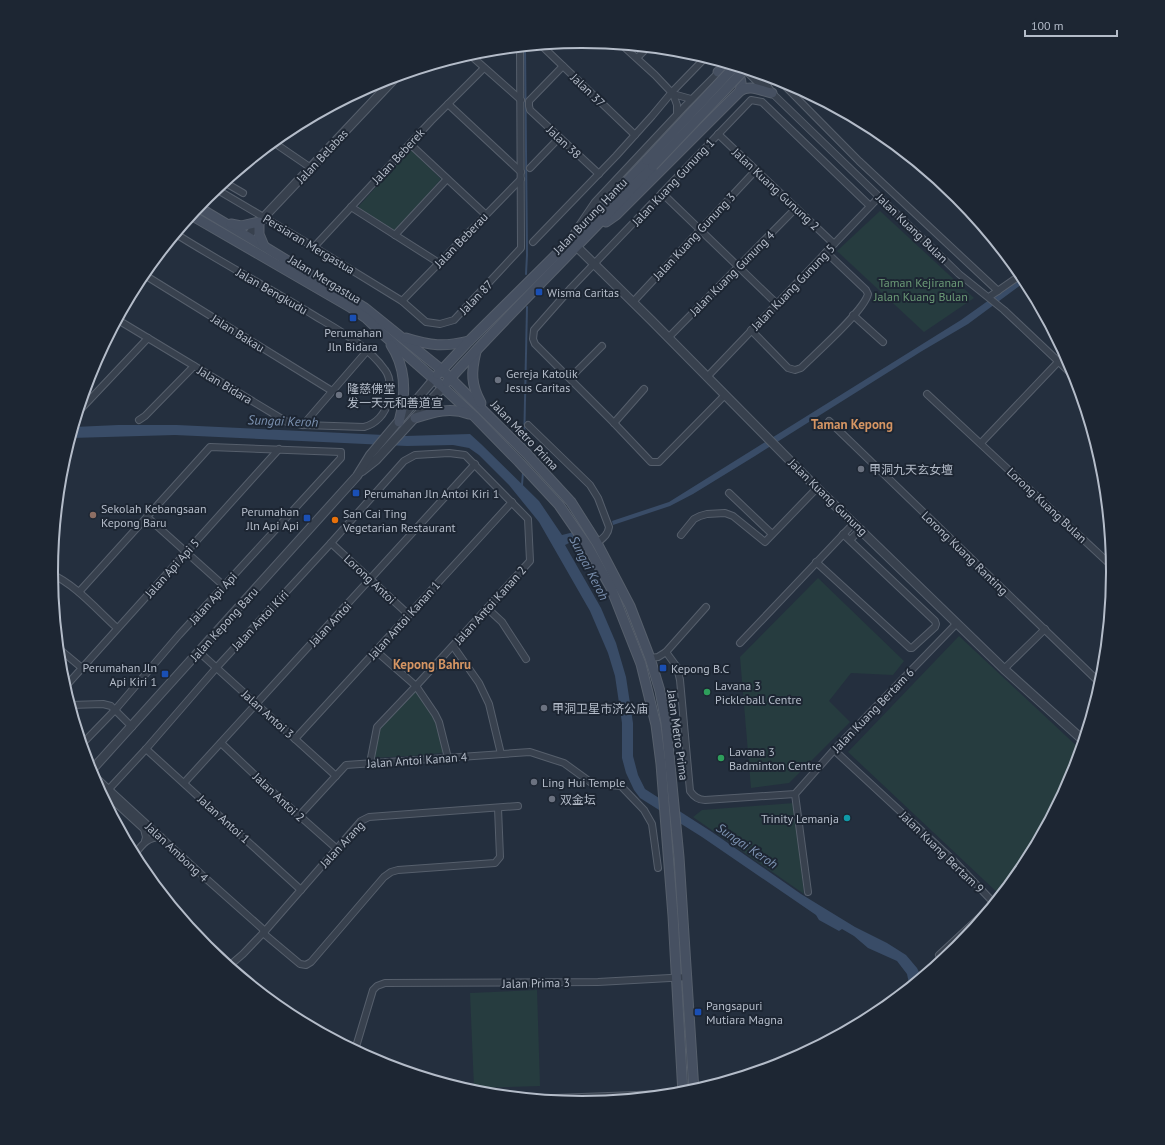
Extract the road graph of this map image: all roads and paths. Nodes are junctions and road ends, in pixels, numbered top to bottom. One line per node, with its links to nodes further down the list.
1 (545, 49): 8 (street, Jalan 37)
2 (628, 50): 5 (street)
3 (520, 51): 21 (street, Jalan 87)
4 (644, 51): 5 (street)
5 (638, 58): 20 (street)
6 (475, 59): 9 (street)
7 (701, 62): 20 (street)
8 (563, 66): 26 (street, Jalan 37); 27 (street, Jalan 38)
9 (484, 68): 21 (street); 23 (street, Jalan Beberek)
10 (723, 68): 12 (street)
11 (731, 70): 30 (main road, Jalan Burung Hantu, bridge)
12 (718, 72): 18 (main road); 22 (street)
13 (740, 73): 30 (main road, Jalan Burung Hantu, bridge)
14 (761, 80): 15 (street, Jalan Kuang Bulan)
15 (769, 85): 18 (main road); 42 (street, Jalan Kuang Bulan)
16 (388, 86): 17 (street, Jalan Belabas)
17 (384, 90): 31 (street, Jalan Belabas)
18 (740, 91): 52 (main road)
19 (790, 91): 70 (street)
20 (672, 93): 22 (street); 24 (street); 26 (street)
21 (521, 100): 34 (street, Jalan 87)
22 (691, 100): 24 (street)
23 (448, 104): 28 (street, Jalan Beberek); 34 (street)
24 (677, 114): 58 (street)
25 (718, 134): 33 (street, Jalan Kuang Gunung 2); 41 (street, Jalan Kuang Gunung 1); 43 (street, Jalan Kuang Gunung 1)
26 (636, 135): 35 (street)
27 (559, 138): 32 (street); 35 (street, Jalan 38)
28 (410, 144): 36 (street); 44 (street, Jalan Beberek)
29 (278, 145): 31 (street)
30 (650, 163): 52 (main road, Jalan Burung Hantu); 58 (main road, Jalan Burung Hantu)
31 (311, 168): 49 (street, Jalan Belabas)
32 (530, 168)
33 (756, 170): 45 (street, Jalan Kuang Gunung 2); 51 (street, Jalan Kuang Gunung 3)
34 (521, 172): 37 (street, Jalan 87)
35 (599, 174): 57 (street)
36 (447, 179): 47 (street); 56 (street)
37 (522, 180): 47 (street, Jalan Beberau); 72 (street, Jalan 87)
38 (230, 185): 40 (street)
39 (222, 193): 49 (street, Persiaran Mergastua)
40 (243, 193)
41 (662, 193): 51 (street); 66 (street, Jalan Kuang Gunung 1)
42 (879, 197): 43 (street, Jalan Kuang Gunung 5); 71 (street, Jalan Kuang Bulan)
43 (870, 206): 59 (street, Jalan Kuang Gunung 5)
44 (351, 207): 56 (street); 61 (street, Jalan Beberek)
45 (796, 208): 59 (street, Jalan Kuang Gunung 2); 67 (street, Jalan Kuang Gunung 4)
46 (203, 211): 50 (main road, Jalan Mergastua)
47 (486, 215): 65 (street, Jalan Beberau)
48 (197, 218): 53 (main road, Jalan Mergastua)
49 (262, 220): 50 (main road); 55 (street, Jalan Belabas); 60 (main road); 61 (street, Persiaran Mergastua)
50 (222, 221): 55 (main road, Jalan Mergastua)
51 (700, 230): 67 (street); 73 (street, Jalan Kuang Gunung 3)
52 (592, 231): 62 (main road, Jalan Burung Hantu)
53 (224, 233): 55 (main road); 63 (main road, Jalan Mergastua)
54 (180, 236): 85 (street, Jalan Bengkudu)
55 (248, 236): 60 (main road, Jalan Mergastua); 63 (main road)
56 (395, 236): 65 (street)
57 (534, 242)
58 (566, 244): 82 (main road, Jalan Burung Hantu)
59 (834, 244): 64 (street, Jalan Kuang Gunung 5)
60 (265, 247): 79 (main road, Jalan Mergastua)
61 (314, 247): 72 (street, Persiaran Mergastua)
62 (577, 247): 66 (street, Jalan Kuang Gunung); 86 (main road, Jalan Burung Hantu)
63 (253, 250): 78 (main road, Jalan Mergastua)
64 (826, 252): 74 (street, Jalan Kuang Gunung 5); 75 (street)
65 (439, 263): 72 (street, Jalan Beberau)
66 (595, 265): 73 (street, Jalan Kuang Gunung); 93 (street, Jalan Kuang Gunung 1)
67 (738, 266): 74 (street); 81 (street, Jalan Kuang Gunung 4)
68 (149, 277): 97 (street, Jalan Bakau)
69 (1017, 278): 70 (street)
70 (998, 291): 71 (street)
71 (989, 297): 87 (street, Jalan Kuang Bulan)
72 (402, 301)
73 (633, 302): 81 (street, Jalan Kuang Gunung)
74 (777, 304): 77 (street, Jalan Kuang Gunung 5)
75 (853, 315): 77 (street); 83 (street)
76 (122, 322): 80 (street, Jalan Bidara)
77 (751, 330): 91 (street, Jalan Kuang Gunung 5)
78 (385, 336): 94 (main road, Jalan Mergastua); 108 (main road)
79 (401, 336): 82 (main road); 90 (main road, Jalan Mergastua)
80 (148, 338): 88 (street, Jalan Bidara); 100 (street)
81 (668, 338): 91 (street, Jalan Kuang Gunung)
82 (469, 341): 90 (main road, Jalan Burung Hantu)
83 (883, 342)
84 (602, 346): 93 (street)
85 (367, 351): 97 (street); 107 (street, Jalan Bidara)
86 (476, 351): 92 (main road, Jalan Burung Hantu); 101 (main road)
87 (1058, 362): 89 (street, Jalan Kuang Bulan); 110 (street)
88 (194, 366): 104 (street); 107 (street, Jalan Bidara)
89 (1066, 369)
90 (442, 370): 92 (main road, Jalan Metro Prima); 94 (main road, Jalan Burung Hantu)
91 (707, 377): 99 (street, Jalan Kuang Gunung)
92 (451, 378): 95 (main road, Jalan Burung Hantu); 101 (main road, Jalan Metro Prima)
93 (570, 378): 106 (street, Jalan Kuang Gunung 1)
94 (434, 380): 95 (main road, Jalan Metro Prima); 108 (street, Jalan Kepong Baru)
95 (443, 387): 102 (main road, Jalan Metro Prima); 103 (street, Jalan Kepong Baru)
96 (644, 389): 106 (street)
97 (332, 391): 107 (street)
98 (928, 394): 110 (street, Lorong Kuang Bulan)
99 (725, 395): 106 (street, Jalan Kuang Gunung 1); 113 (street, Jalan Kuang Gunung)
100 (86, 403)
101 (486, 412): 123 (main road, Jalan Metro Prima)
102 (474, 416): 103 (main road); 188 (main road, Jalan Metro Prima)
103 (415, 418): 108 (street, Jalan Kepong Baru)
104 (139, 420)
105 (829, 421): 137 (street, Lorong Kuang Ranting)
106 (614, 423)
107 (302, 425)
108 (400, 425): 141 (street, Jalan Kepong Baru)
109 (528, 425): 123 (street)
110 (981, 443): 126 (street, Lorong Kuang Bulan)
111 (279, 449): 116 (street); 125 (street, Jalan Api Api 5); 130 (street, Jalan Api Api)
112 (475, 464): 115 (street); 124 (street, Jalan Antoi Kiri); 129 (street, Jalan Antoi)
113 (817, 488): 117 (street, Jalan Kuang Gunung); 119 (street)
114 (729, 493): 119 (street)
115 (512, 502): 133 (street, Jalan Antoi Kanan 2); 134 (street, Jalan Antoi Kanan 1)
116 (147, 517): 125 (street); 131 (street)
117 (854, 523): 118 (street, Jalan Kuang Gunung); 120 (street)
118 (860, 529): 122 (street); 135 (street, Jalan Kuang Gunung)
119 (772, 534): 121 (street)
120 (843, 534): 122 (street); 127 (street)
121 (681, 535)
122 (850, 540): 127 (street)
123 (597, 542): 144 (main road, Jalan Metro Prima)
124 (331, 543): 129 (street, Lorong Antoi); 146 (street, Jalan Antoi Kiri)
125 (186, 553): 130 (street); 136 (street, Jalan Api Api 5)
126 (1107, 561)
127 (816, 562): 138 (street)
128 (58, 577): 131 (street)
129 (371, 580): 134 (street, Lorong Antoi); 152 (street, Jalan Antoi)
130 (224, 586): 154 (street, Jalan Api Api)
131 (79, 592): 136 (street)
132 (706, 607): 142 (street)
133 (487, 608): 139 (street, Jalan Antoi Kanan 2); 145 (street)
134 (408, 615): 140 (street, Jalan Antoi Kanan 1)
135 (957, 623): 148 (street, Jalan Kuang Gunung); 161 (street, Jalan Kuang Bertam 6)
136 (117, 628): 147 (street, Jalan Api Api 5)
137 (1045, 629): 148 (street); 149 (street, Lorong Kuang Ranting)
138 (740, 643)
139 (453, 646): 151 (street, Jalan Antoi Kanan 2); 162 (street)
140 (376, 651): 151 (street); 157 (street, Jalan Antoi Kanan 1)
141 (199, 652): 146 (street, Jalan Antoi 3); 155 (street, Jalan Kepong Baru)
142 (666, 652): 144 (street); 171 (street)
143 (64, 653): 147 (street)
144 (650, 658): 187 (main road, Jalan Metro Prima)
145 (526, 659)
146 (217, 667): 152 (street, Jalan Antoi 3); 160 (street, Jalan Antoi Kiri)
147 (82, 668): 150 (street, Jalan Api Api 5)
148 (1004, 669): 156 (street, Jalan Kuang Gunung)
149 (1096, 679)
150 (70, 682)
151 (416, 686): 163 (street); 164 (street, Jalan Antoi Kanan 2)
152 (256, 703): 157 (street, Jalan Antoi 3); 159 (street, Jalan Antoi)
153 (75, 705): 154 (street)
154 (115, 710): 155 (street); 158 (street, Jalan Api Api)
155 (132, 727): 165 (street, Jalan Kepong Baru)
156 (1080, 737)
157 (295, 739): 166 (street, Jalan Antoi 3)
158 (86, 740)
159 (222, 743): 167 (street, Jalan Antoi); 174 (street, Jalan Antoi 2)
160 (146, 749): 167 (street, Jalan Antoi 1); 168 (street, Jalan Antoi Kiri)
161 (834, 750): 171 (street, Jalan Kuang Bertam 6); 182 (street, Jalan Kuang Bertam 9)
162 (501, 754): 163 (street, Jalan Antoi Kanan 4); 179 (street, Jalan Antoi Kanan 4)
163 (448, 758): 164 (street, Jalan Antoi Kanan 4)
164 (370, 763): 166 (street, Jalan Antoi Kanan 4)
165 (95, 766)
166 (336, 776): 174 (street, Jalan Antoi Kanan 4)
167 (184, 783): 180 (street, Jalan Antoi 1)
168 (106, 791)
169 (107, 794): 175 (street, Jalan Ambong 4)
170 (108, 794): 176 (street, Jalan Ambong 4)
171 (796, 794): 181 (street)
172 (518, 806): 173 (street, Jalan Arang)
173 (498, 808): 177 (street, Jalan Arang); 183 (street, Jalan Ambong 4)
174 (300, 816): 177 (street, Jalan Antoi 2)
175 (161, 837): 176 (street); 183 (street, Jalan Ambong 4)
176 (145, 841): 178 (street)
177 (336, 849): 180 (street, Jalan Arang)
178 (138, 850)
179 (658, 868)
180 (301, 890): 183 (street, Jalan Arang)
181 (808, 892)
182 (992, 901)
183 (264, 932): 186 (street, Jalan Arang)
184 (961, 935): 185 (street, Jalan Kuang Bertam 9)
185 (939, 955)
186 (232, 963)
187 (688, 977): 188 (street, Jalan Prima 3); 190 (main road, Jalan Metro Prima)
188 (677, 978): 189 (street, Jalan Prima 3); 191 (main road, Jalan Metro Prima)
189 (356, 1045)
190 (694, 1085)
191 (685, 1087)

